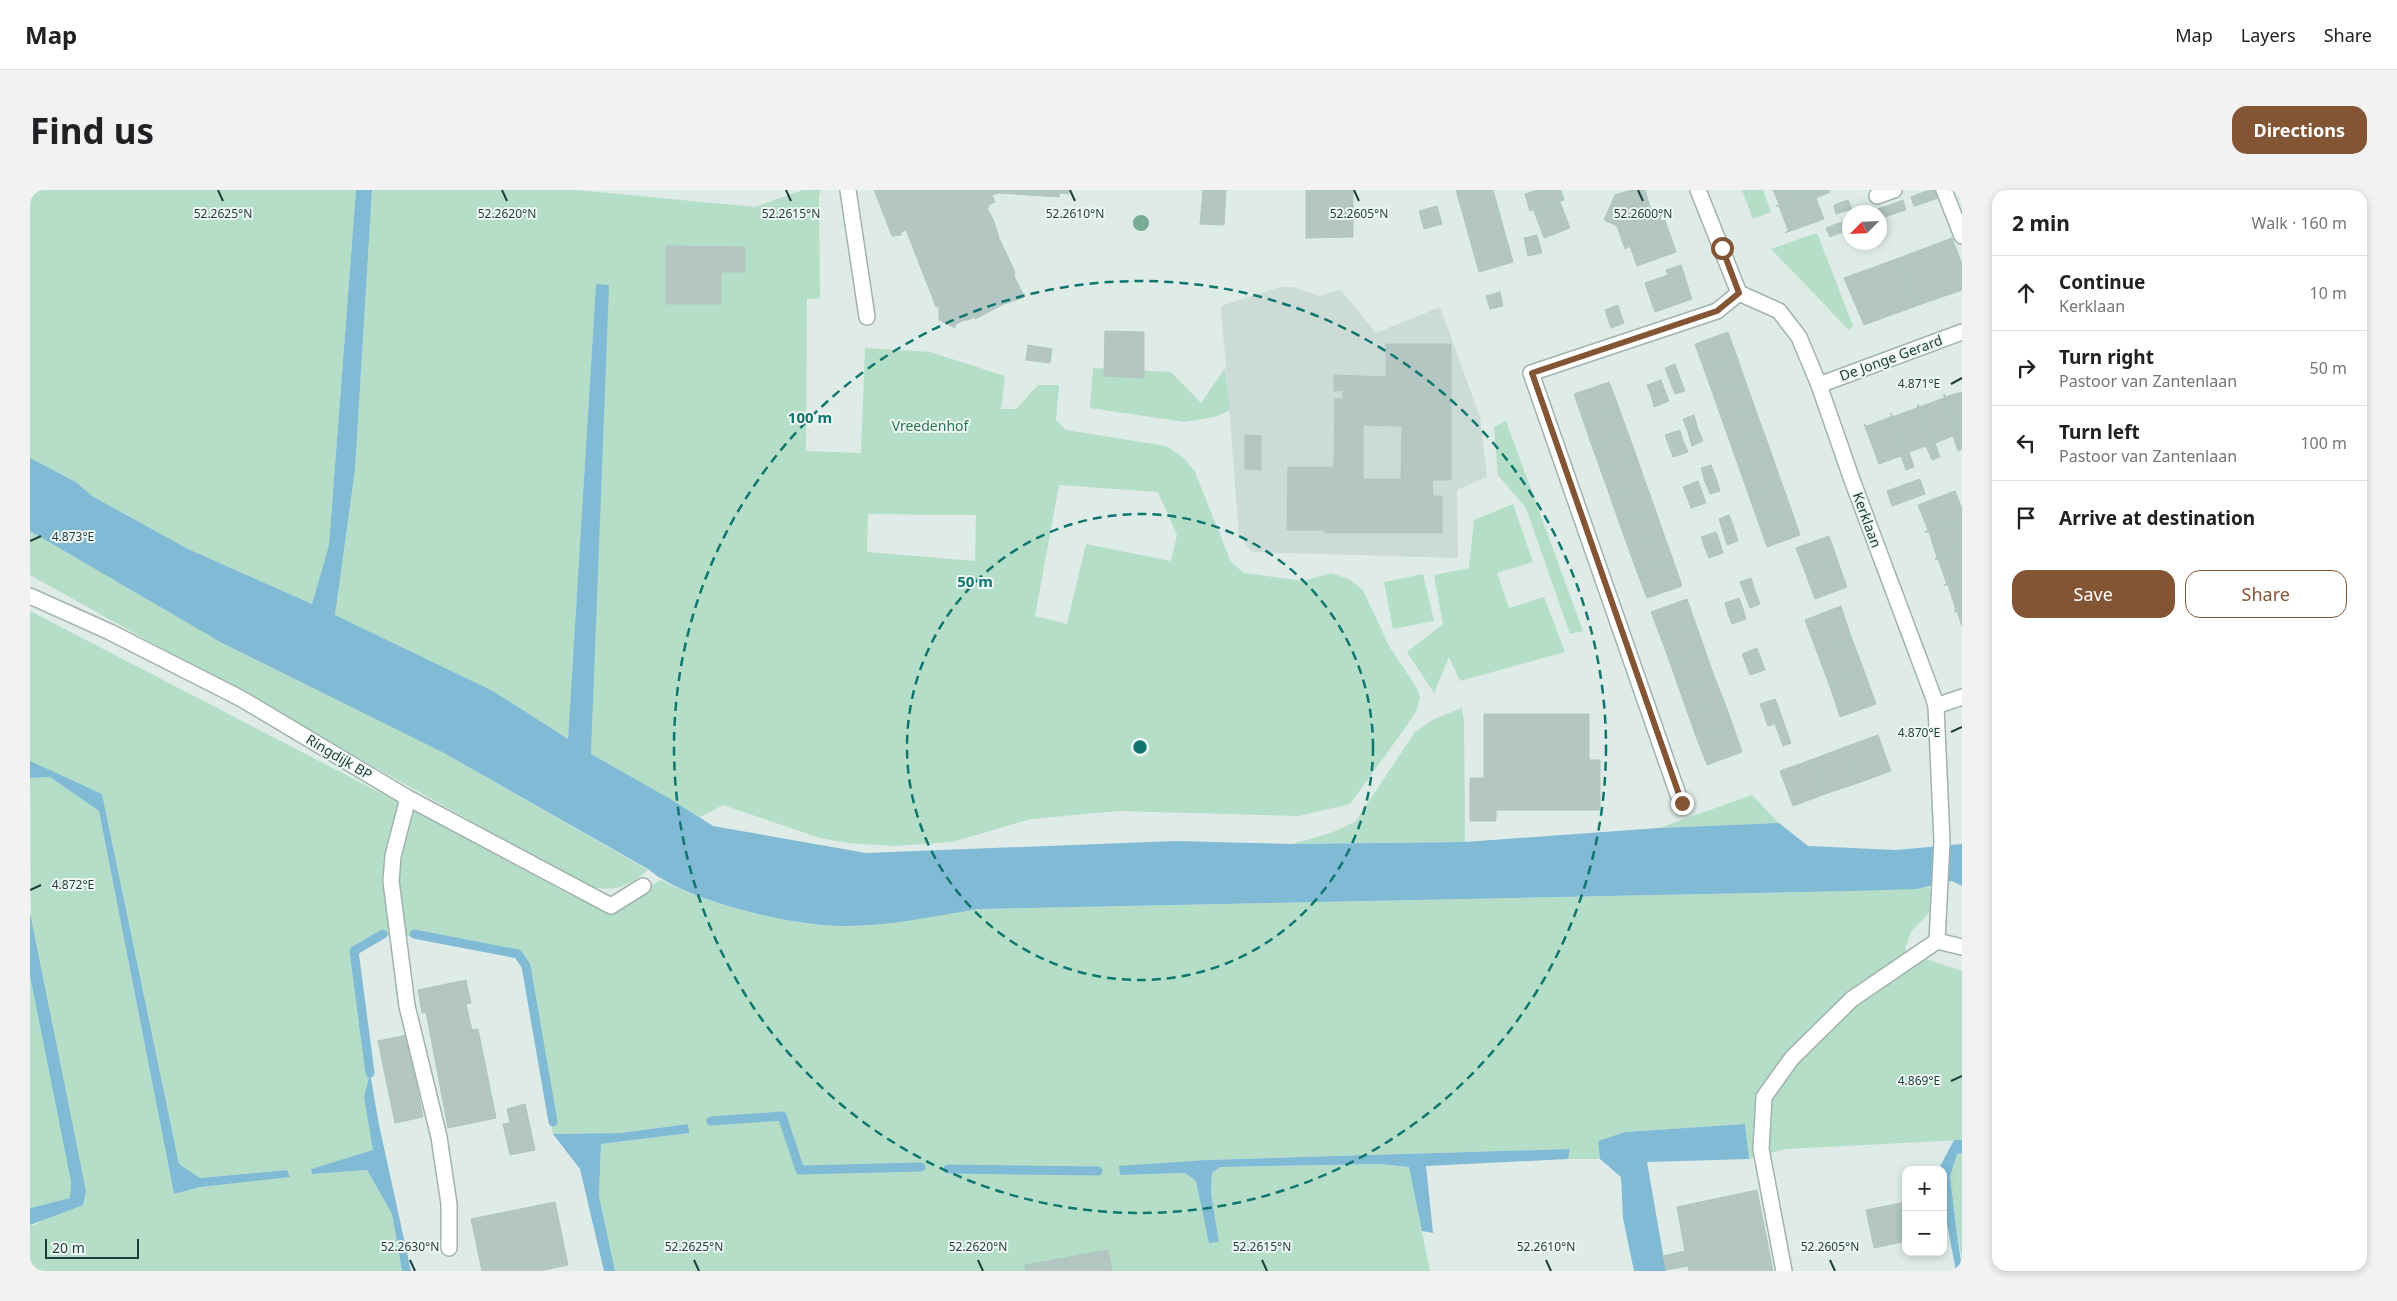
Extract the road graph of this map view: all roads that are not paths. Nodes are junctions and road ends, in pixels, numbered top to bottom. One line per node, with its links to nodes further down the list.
1 (848, 190): 8 (street)
2 (1698, 190): 7 (street)
3 (1894, 190): 5 (street)
4 (1944, 190): 6 (street)
5 (1877, 196)
6 (1962, 236)
7 (1739, 293): 10 (street, Kerklaan); 15 (street)
8 (868, 317)
9 (1962, 332): 10 (street, De Jonge Gerard)
10 (1819, 384): 13 (street, Kerklaan)
11 (30, 596): 14 (street, Ringdijk BP)
12 (1962, 697): 13 (street)
13 (1936, 706): 17 (street, Kerklaan)
14 (408, 798): 16 (street, Ringdijk BP); 19 (street)
15 (1682, 803)
16 (643, 886)
17 (1937, 942): 18 (street); 20 (street)
18 (1962, 947)
19 (449, 1248)
20 (1784, 1271)

